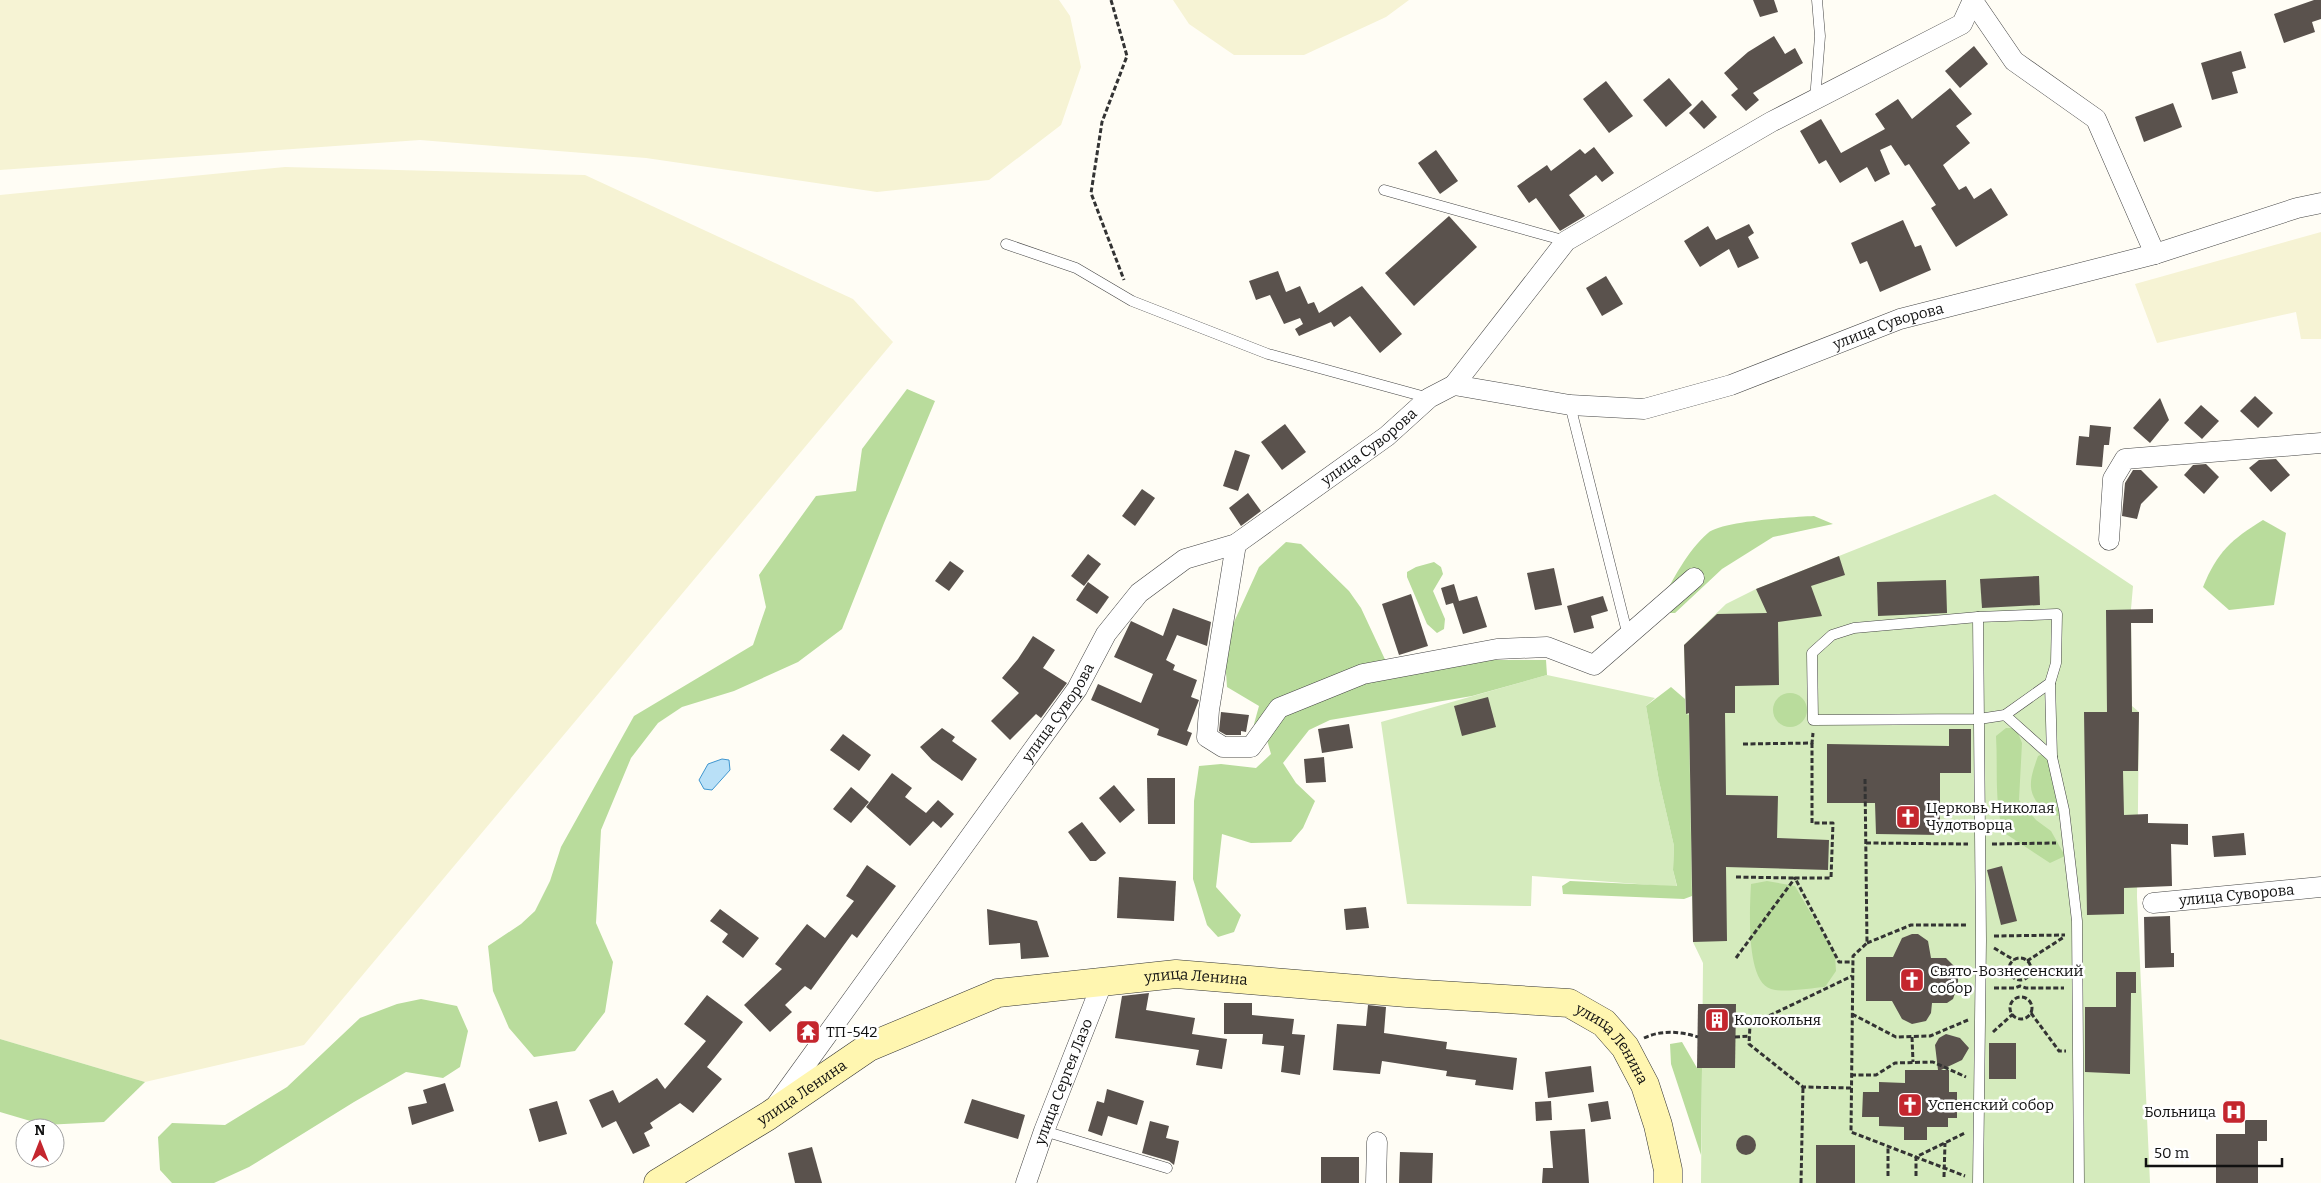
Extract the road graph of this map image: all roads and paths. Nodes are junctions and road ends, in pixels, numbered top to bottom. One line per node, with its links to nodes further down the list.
1 (1111, 0): 10 (path)
2 (1817, 0): 4 (lane)
3 (1973, 0): 4 (street, улица Суворова); 9 (street)
4 (1814, 100): 7 (street, улица Суворова)
5 (1384, 190): 7 (lane)
6 (2321, 203): 9 (street, улица Суворова)
7 (1566, 240): 11 (street, улица Суворова)
8 (1006, 244): 10 (lane, улица Суворова)
9 (2155, 254): 13 (street, улица Суворова)
10 (1132, 302): 12 (lane, улица Суворова)
11 (1454, 385): 12 (street, улица Суворова); 13 (street, улица Суворова)
12 (1429, 398): 16 (street, улица Суворова)
13 (1570, 405): 19 (lane)
14 (2321, 443): 15 (street)
15 (2109, 540)
16 (1236, 544): 19 (street); 67 (street, улица Суворова)
17 (1694, 578): 19 (street)
18 (1978, 617): 20 (lane); 22 (lane); 23 (lane)
19 (1628, 636)
20 (2050, 682): 21 (lane); 26 (lane)
21 (2005, 715): 22 (lane); 26 (lane)
22 (1979, 719): 23 (lane); 32 (lane)
23 (1813, 720): 24 (path)
24 (1812, 743): 25 (path); 29 (path)
25 (1743, 744)
26 (2052, 757): 34 (lane)
27 (1865, 779): 36 (path)
28 (1736, 877): 29 (path)
29 (1795, 878): 37 (path); 39 (path)
30 (2321, 887): 31 (street, улица Суворова)
31 (2153, 903)
32 (1981, 925): 35 (lane); 36 (path)
33 (2066, 935): 34 (path); 35 (path); 40 (path)
34 (2077, 935): 45 (lane)
35 (1981, 938): 38 (path); 46 (lane)
36 (1867, 943): 39 (path)
37 (1736, 958)
38 (2014, 960): 40 (path); 42 (path)
39 (1852, 962): 41 (path)
40 (2027, 962): 42 (path)
41 (1852, 976): 52 (path); 55 (path)
42 (2020, 980): 44 (path)
43 (1103, 982): 60 (main road, улица Ленина); 67 (main road, улица Ленина); 68 (street, улица Сергея Лазо)
44 (2020, 986): 47 (path); 48 (path)
45 (2078, 987): 48 (path); 61 (lane)
46 (1980, 988): 47 (path); 54 (lane)
47 (2015, 988): 49 (path)
48 (2026, 988): 49 (path)
49 (2020, 991): 50 (path)
50 (2020, 997): 51 (path); 53 (path)
51 (2031, 1013): 53 (path); 61 (path)
52 (1852, 1014): 58 (path); 63 (path)
53 (2013, 1014): 59 (path)
54 (1980, 1015): 58 (path); 59 (lane)
55 (1750, 1036): 57 (path); 65 (path)
56 (1698, 1037): 60 (path)
57 (1735, 1037)
58 (1912, 1037): 62 (path)
59 (1980, 1042): 64 (lane)
60 (1626, 1047): 83 (main road, улица Ленина)
61 (2078, 1051): 85 (lane)
62 (1913, 1062): 63 (path); 64 (path)
63 (1851, 1075): 66 (path)
64 (1980, 1084): 69 (lane)
65 (1803, 1087): 66 (path); 84 (path)
66 (1851, 1088): 72 (path)
67 (768, 1116): 80 (main road, улица Ленина)
68 (1044, 1131): 74 (lane); 81 (street, улица Сергея Лазо)
69 (1979, 1132): 71 (path); 79 (lane)
70 (1377, 1142): 82 (street)
71 (1945, 1143): 73 (path); 75 (path)
72 (1888, 1147): 73 (path); 76 (path)
73 (1916, 1157): 75 (path); 77 (path)
74 (1166, 1168)
75 (1944, 1168): 78 (path); 79 (path)
76 (1888, 1176)
77 (1916, 1176)
78 (1944, 1177)
79 (1978, 1180)
80 (658, 1183)
81 (1026, 1183)
82 (1376, 1183)
83 (1668, 1183)
84 (1801, 1183)
85 (2079, 1183)

